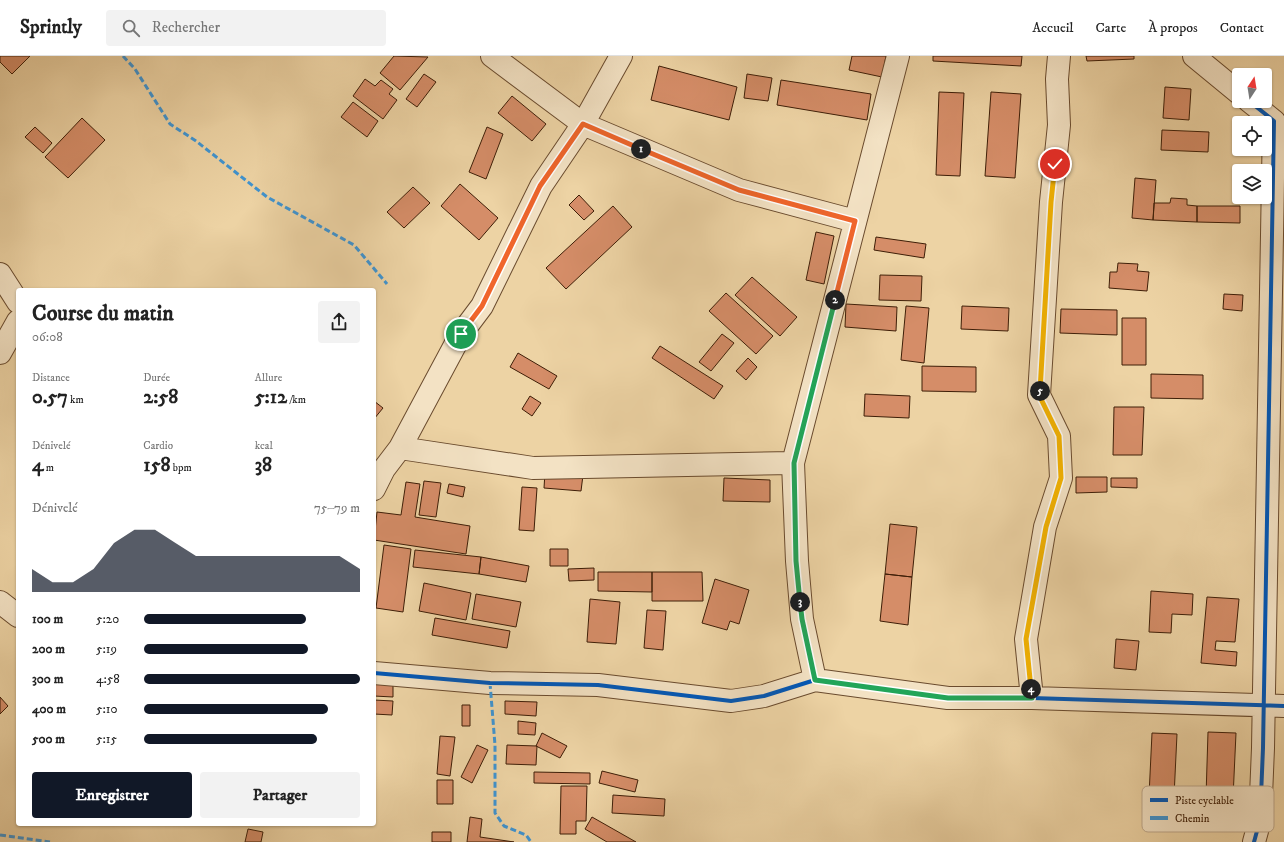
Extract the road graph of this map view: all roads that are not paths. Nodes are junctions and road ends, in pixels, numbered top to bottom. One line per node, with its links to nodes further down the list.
1 (492, 56): 8 (street)
2 (621, 56): 8 (street)
3 (898, 56): 10 (street)
4 (1059, 56): 22 (street)
5 (1194, 56): 6 (street)
6 (1232, 87)
7 (1258, 108): 9 (street)
8 (583, 124): 10 (street); 15 (street)
9 (1279, 125): 23 (street)
10 (855, 221): 16 (street)
11 (0, 274): 12 (street)
12 (16, 299)
13 (16, 325): 14 (street)
14 (0, 353)
15 (400, 448): 16 (street); 17 (street)
16 (794, 463): 21 (street)
17 (376, 485)
18 (0, 602): 19 (street)
19 (16, 614)
20 (376, 673): 21 (street)
21 (815, 680): 22 (street)
22 (1032, 698): 23 (street)
23 (1274, 705): 24 (street)
24 (1264, 786)
25 (1257, 832): 26 (street)
26 (1254, 842)

